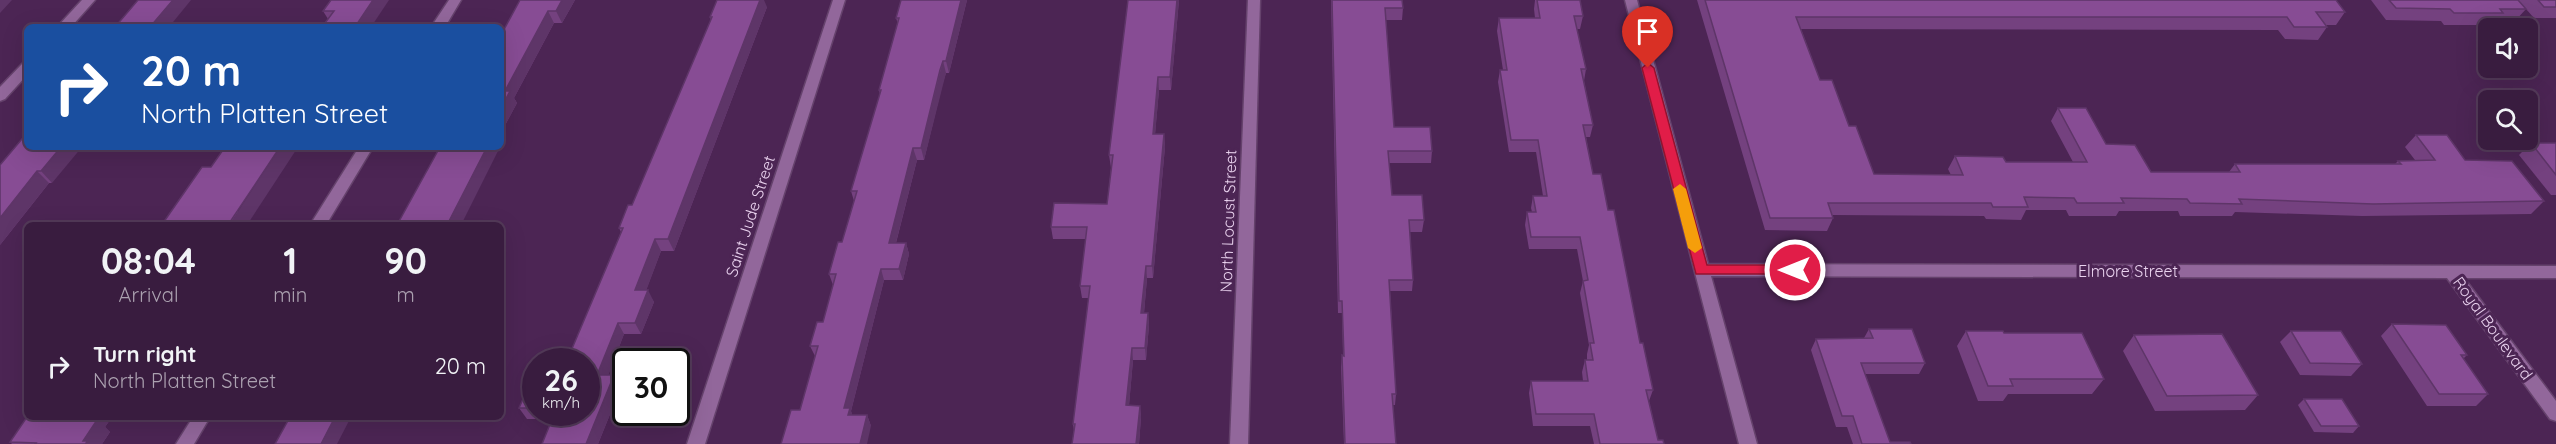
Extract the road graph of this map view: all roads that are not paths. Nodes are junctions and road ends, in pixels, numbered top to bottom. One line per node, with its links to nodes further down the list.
1 (90, 0): 6 (street)
2 (455, 0): 7 (street)
3 (839, 0): 18 (street, Saint Jude Street)
4 (1254, 0): 19 (street, North Locust Street)
5 (1631, 0): 12 (street)
6 (67, 24)
7 (440, 24)
8 (24, 70): 9 (street)
9 (0, 96)
10 (364, 150): 11 (street)
11 (320, 222)
12 (1701, 270): 13 (street, Elmore Street); 20 (street)
13 (2451, 272): 14 (street, Elmore Street); 15 (street, Royal Boulevard)
14 (2556, 272)
15 (2556, 414)
16 (200, 420): 17 (street)
17 (185, 444)
18 (696, 444)
19 (1239, 444)
20 (1748, 444)

